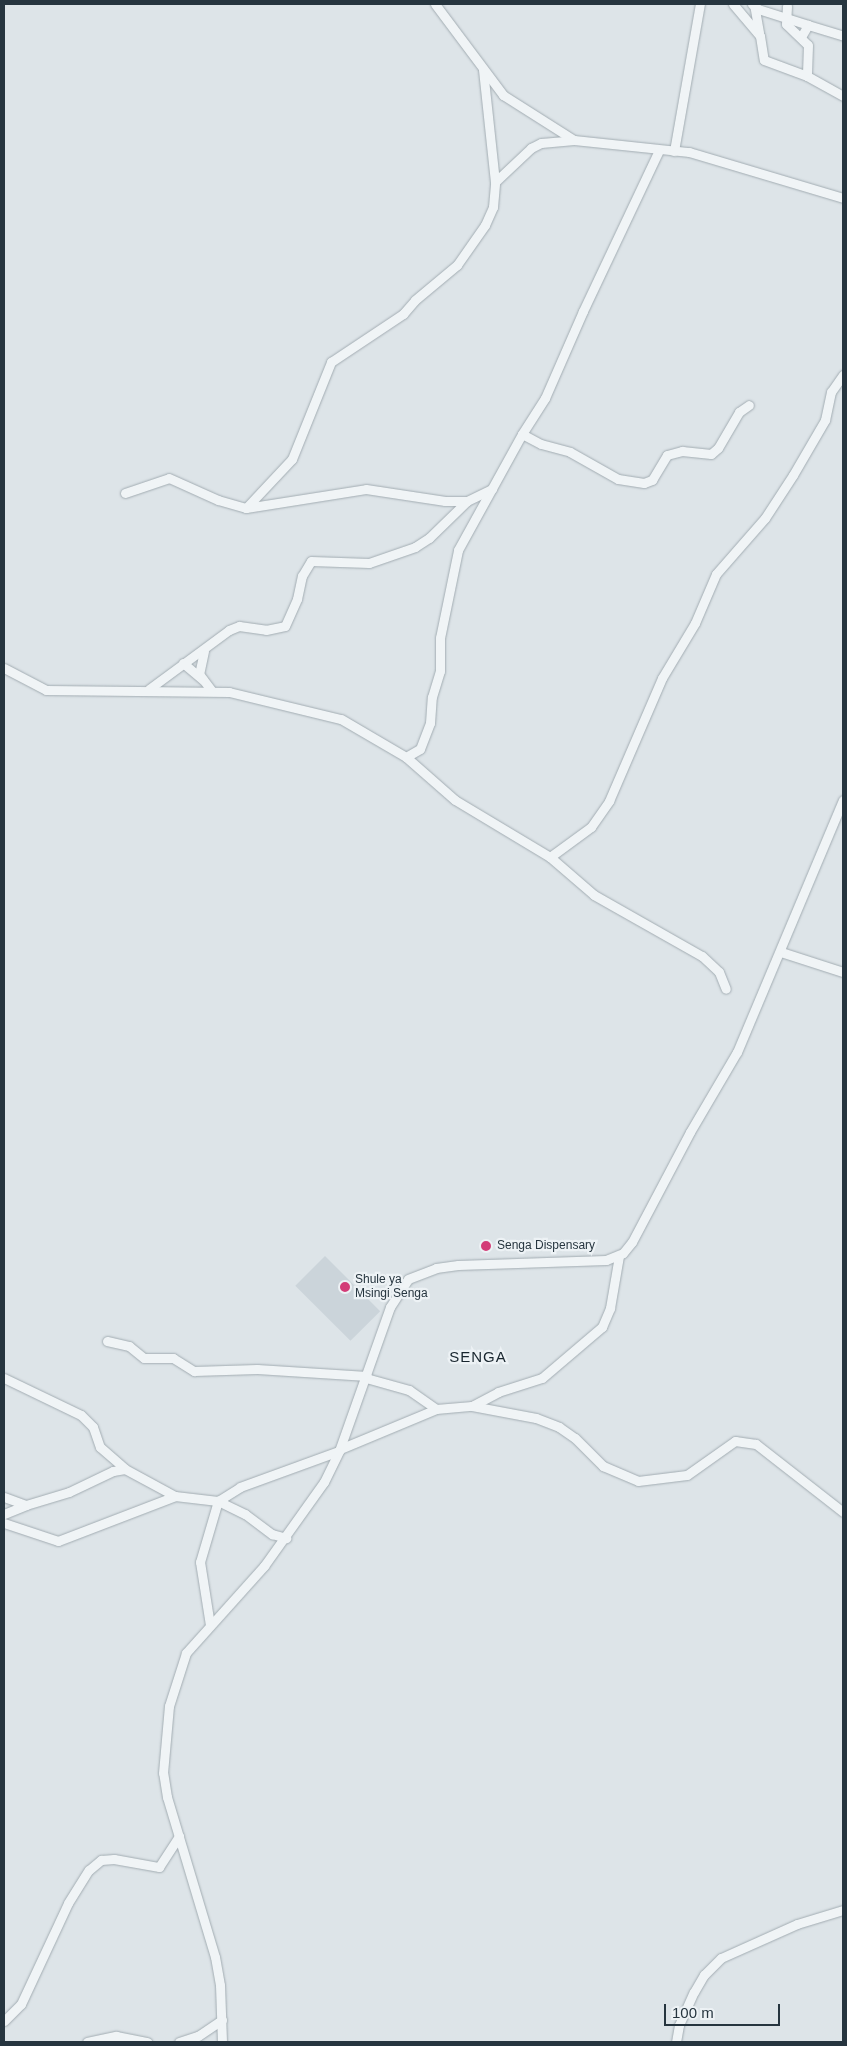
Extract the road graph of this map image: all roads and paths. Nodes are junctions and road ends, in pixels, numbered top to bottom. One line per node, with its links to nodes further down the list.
1 (435, 4): 11 (street)
2 (700, 4): 16 (street)
3 (734, 4): 8 (street)
4 (753, 4): 6 (street); 8 (street)
5 (787, 6): 6 (street)
6 (786, 17): 7 (street); 10 (street)
7 (808, 25): 9 (street); 10 (street)
8 (760, 36): 12 (street)
9 (843, 36)
10 (800, 38): 12 (street)
11 (483, 70): 14 (street); 17 (street)
12 (806, 76): 13 (street)
13 (843, 96)
14 (574, 140): 15 (street); 17 (street)
15 (659, 150): 16 (street); 21 (street)
16 (674, 151): 18 (street)
17 (495, 182): 25 (street)
18 (843, 198)
19 (843, 375): 34 (street)
20 (749, 405): 21 (street)
21 (522, 434): 22 (street)
22 (492, 489): 24 (street); 32 (street)
23 (125, 493): 25 (street)
24 (467, 501): 25 (street); 26 (street)
25 (246, 508)
26 (204, 651): 27 (street); 29 (street)
27 (183, 663): 29 (street); 30 (street)
28 (4, 668): 30 (street)
29 (203, 680): 31 (street)
30 (149, 689): 31 (street)
31 (212, 690): 32 (street)
32 (406, 757): 34 (street)
33 (843, 800): 35 (street)
34 (550, 857): 37 (street)
35 (781, 952): 36 (street); 38 (street)
36 (843, 972)
37 (726, 990)
38 (619, 1256): 40 (street); 42 (street)
39 (107, 1342): 40 (street)
40 (366, 1377): 43 (street); 44 (street)
41 (4, 1378): 45 (street)
42 (472, 1406): 43 (street); 50 (street)
43 (436, 1409): 44 (street)
44 (340, 1450): 48 (street); 53 (street)
45 (125, 1469): 46 (street); 49 (street)
46 (175, 1496): 48 (street); 52 (street)
47 (4, 1497): 49 (street)
48 (218, 1501): 53 (street); 54 (street)
49 (26, 1505): 51 (street)
50 (843, 1512)
51 (4, 1514)
52 (4, 1522)
53 (286, 1538): 54 (street)
54 (210, 1625): 55 (street)
55 (179, 1836): 57 (street); 58 (street)
56 (843, 1910): 63 (street)
57 (222, 2020): 61 (street); 62 (street)
58 (4, 2021)
59 (87, 2042): 60 (street)
60 (147, 2042)
61 (179, 2042)
62 (222, 2042)
63 (676, 2042)

